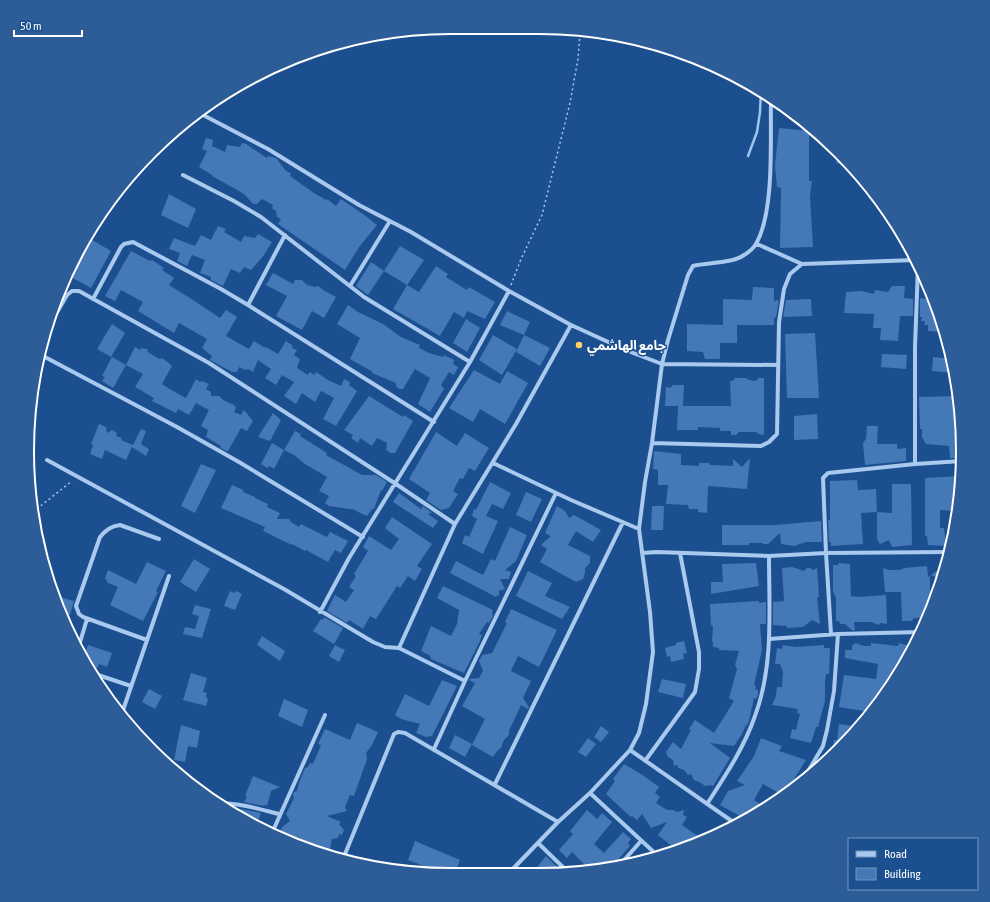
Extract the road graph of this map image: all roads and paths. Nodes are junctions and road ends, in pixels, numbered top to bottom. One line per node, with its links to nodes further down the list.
1 (580, 37): 12 (path)
2 (771, 104): 7 (street)
3 (205, 116): 5 (street)
4 (183, 175): 6 (street)
5 (390, 221): 11 (street); 12 (street)
6 (285, 235): 11 (street); 14 (street)
7 (757, 244): 9 (street); 19 (street)
8 (909, 260): 9 (street)
9 (802, 264): 20 (street)
10 (918, 277): 26 (street)
11 (350, 286): 18 (street)
12 (509, 291): 16 (street); 18 (street)
13 (93, 299): 14 (street); 15 (street); 28 (street)
14 (248, 305): 21 (street)
15 (59, 309)
16 (571, 324): 19 (street); 25 (street)
17 (45, 357): 34 (street)
18 (470, 362): 21 (street)
19 (662, 364): 20 (street); 22 (street)
20 (778, 364): 22 (street)
21 (434, 422): 28 (street)
22 (652, 443): 33 (street)
23 (47, 460): 27 (street)
24 (956, 461): 26 (street)
25 (493, 463): 29 (street); 32 (street)
26 (915, 464): 39 (street)
27 (78, 476): 30 (path); 42 (street)
28 (396, 484): 32 (street); 34 (street)
29 (556, 492): 31 (street); 52 (street)
30 (38, 508)
31 (623, 522): 33 (street); 60 (street)
32 (455, 524): 50 (street)
33 (639, 529): 37 (street)
34 (363, 537): 42 (street)
35 (159, 539): 43 (street)
36 (944, 552): 39 (street)
37 (642, 553): 38 (street); 57 (street)
38 (680, 553): 40 (street); 58 (street)
39 (826, 553): 40 (street); 45 (street)
40 (769, 556): 47 (street)
41 (169, 576): 48 (street)
42 (320, 612): 50 (street)
43 (87, 619): 48 (street); 49 (street)
44 (914, 632): 46 (street)
45 (831, 634): 46 (street); 47 (street)
46 (838, 634): 59 (street)
47 (769, 639): 63 (street)
48 (147, 640): 53 (street)
49 (80, 642)
50 (399, 648): 52 (street)
51 (99, 675): 53 (street)
52 (465, 681): 56 (street)
53 (131, 686): 54 (street)
54 (123, 709)
55 (325, 715): 64 (street)
56 (434, 749): 60 (street); 71 (street)
57 (630, 750): 58 (street); 61 (street)
58 (645, 761): 63 (street)
59 (815, 764)
60 (495, 784): 66 (street)
61 (590, 793): 66 (street); 68 (street)
62 (227, 803): 64 (street)
63 (708, 804): 65 (street)
64 (279, 814): 67 (street)
65 (731, 821)
66 (558, 822): 69 (street)
67 (274, 828)
68 (642, 841): 70 (street); 72 (street)
69 (538, 843): 73 (street); 74 (street)
70 (654, 852)
71 (345, 854)
72 (626, 859)
73 (563, 867)
74 (514, 868)

